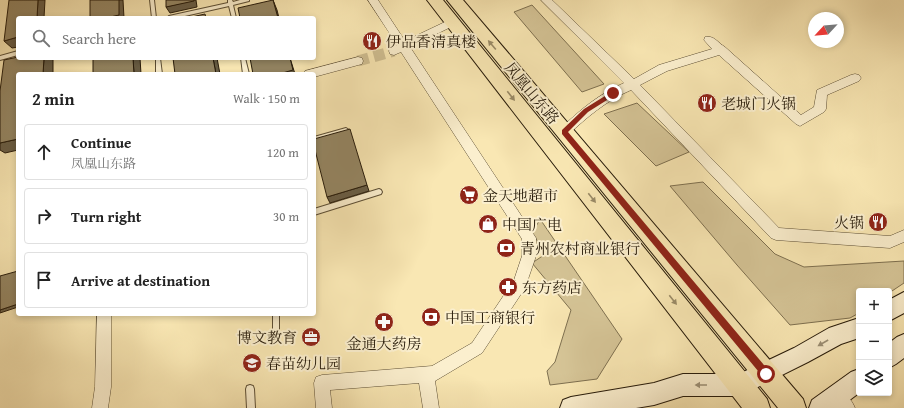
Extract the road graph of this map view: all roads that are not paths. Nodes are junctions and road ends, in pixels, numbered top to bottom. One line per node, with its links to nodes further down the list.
1 (152, 0): 8 (lane)
2 (247, 0): 7 (lane)
3 (373, 0): 13 (street)
4 (435, 0): 11 (main road, 凤凰山东路)
5 (454, 0): 26 (main road, 凤凰山东路, one-way to 5)
6 (546, 0): 24 (street)
7 (230, 2): 9 (lane); 10 (lane)
8 (154, 16)
9 (177, 16)
10 (234, 16)
11 (453, 22): 13 (street); 42 (main road, 凤凰山东路, one-way to 42)
12 (709, 40): 14 (street)
13 (399, 49): 39 (street)
14 (721, 50): 23 (street); 24 (street)
15 (16, 54): 16 (lane)
16 (0, 58)
17 (158, 60): 20 (lane)
18 (243, 60): 21 (lane)
19 (358, 61): 22 (street)
20 (159, 72)
21 (246, 72)
22 (316, 72)
23 (855, 78)
24 (632, 84): 26 (street); 30 (street)
25 (346, 130): 27 (lane)
26 (564, 132): 40 (main road, 凤凰山东路)
27 (316, 138)
28 (379, 192): 29 (lane)
29 (316, 211)
30 (904, 236)
31 (904, 302): 32 (main road)
32 (892, 309)
33 (104, 316): 45 (street)
34 (276, 316): 36 (lane)
35 (856, 329): 40 (main road, one-way to 40)
36 (276, 332)
37 (904, 344): 38 (main road)
38 (892, 354)
39 (426, 374): 47 (street); 48 (street)
40 (766, 374): 42 (main road); 51 (main road, 凤凰山东路)
41 (856, 383): 44 (main road)
42 (740, 385): 49 (main road, one-way to 49); 50 (main road, 凤凰山东路)
43 (250, 389): 46 (lane)
44 (835, 404)
45 (100, 408)
46 (251, 408)
47 (324, 408)
48 (431, 408)
49 (571, 408)
50 (758, 408)
51 (794, 408)

